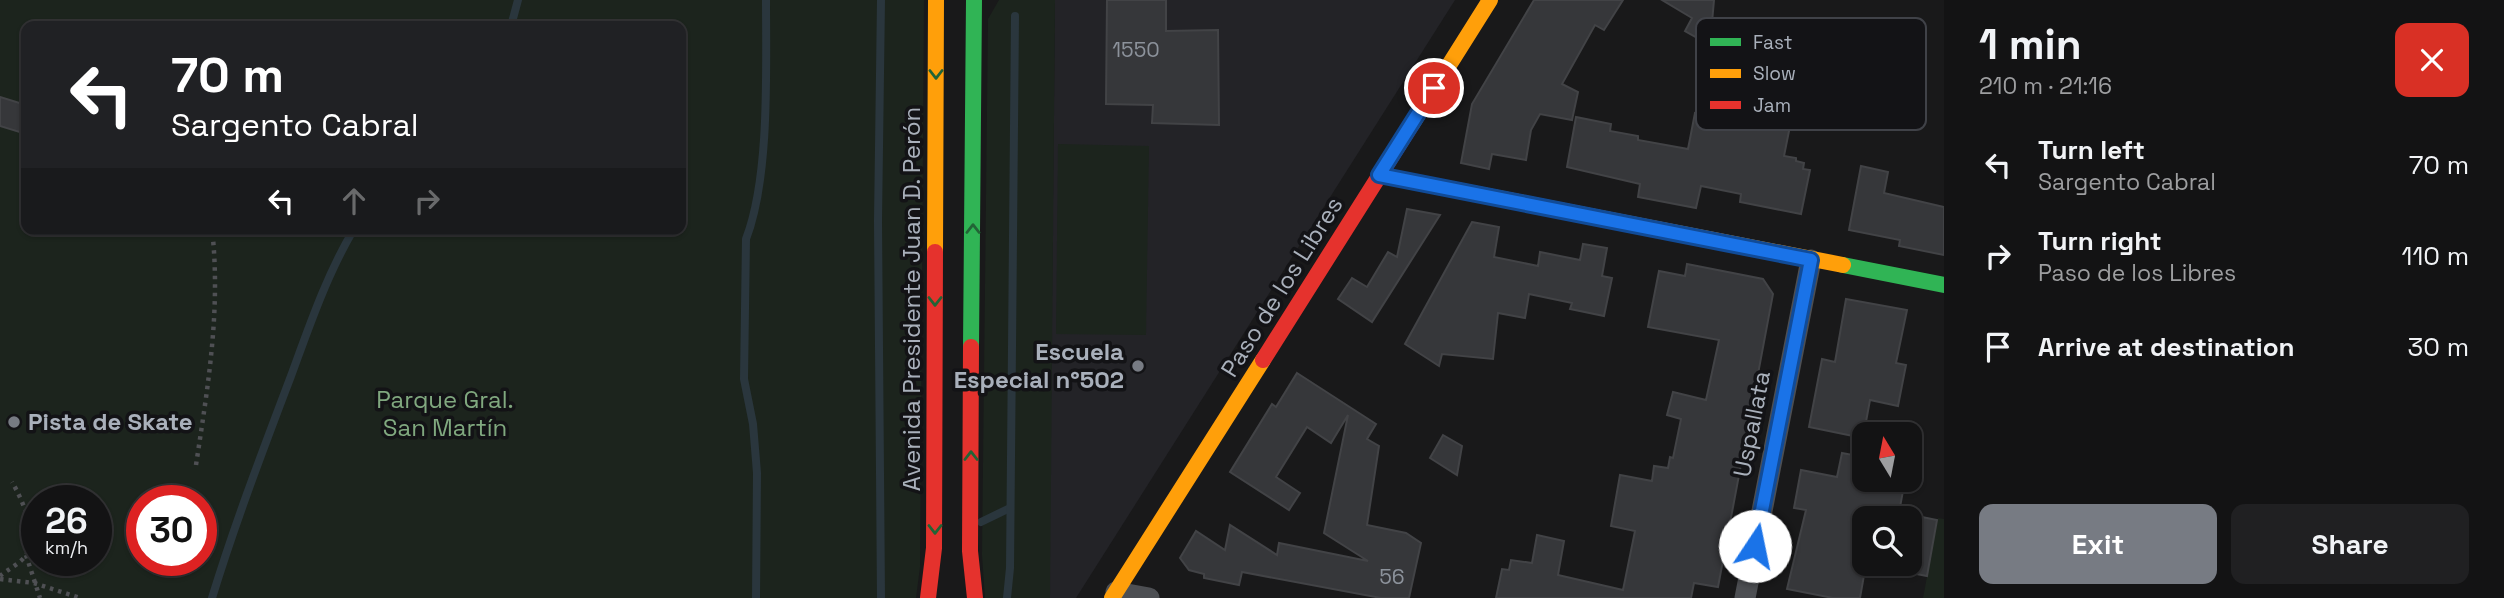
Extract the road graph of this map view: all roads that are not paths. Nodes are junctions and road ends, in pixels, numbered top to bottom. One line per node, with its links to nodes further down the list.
1 (936, 0): 8 (street, Avenida Presidente Juan D. Perón, one-way to 8)
2 (974, 0): 9 (street, one-way to 2)
3 (1490, 0): 4 (street, Paso de los Libres)
4 (1379, 175): 5 (street); 7 (street, Paso de los Libres)
5 (1811, 260): 6 (street); 11 (street, Uspallata)
6 (1944, 285)
7 (1114, 595): 10 (street)
8 (928, 598)
9 (975, 598)
10 (1149, 598)
11 (1745, 598)

